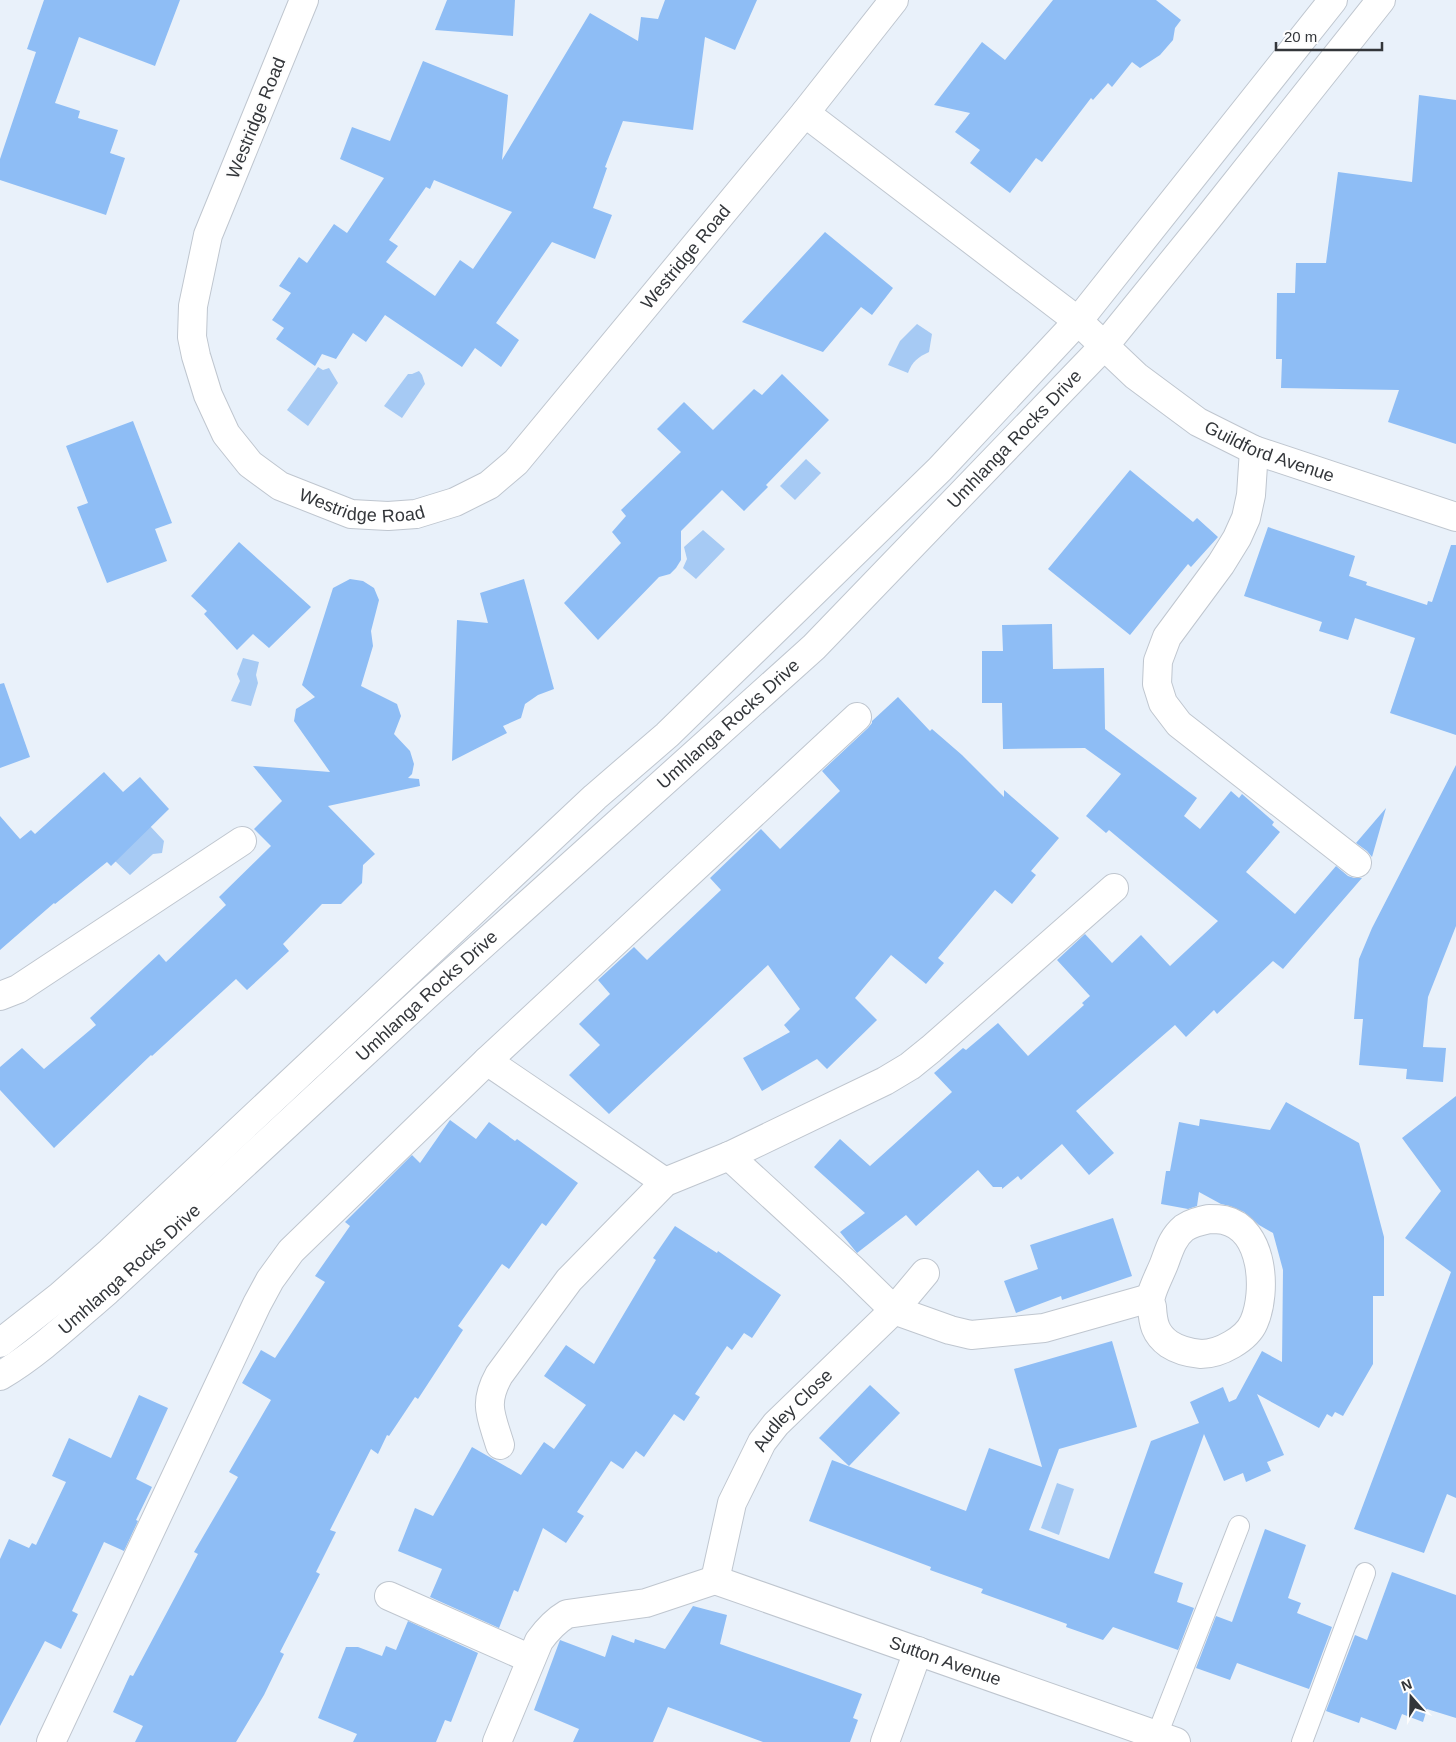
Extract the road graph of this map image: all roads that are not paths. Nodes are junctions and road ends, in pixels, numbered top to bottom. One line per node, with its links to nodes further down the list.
1 (304, 0): 5 (street, Westridge Road)
2 (894, 0): 5 (street, Westridge Road)
3 (1333, 0): 6 (street, Umhlanga Rocks Drive)
4 (1380, 0): 7 (street, Umhlanga Rocks Drive)
5 (805, 113): 6 (street)
6 (1078, 321): 7 (street); 21 (street, Umhlanga Rocks Drive)
7 (1105, 345): 8 (street, Guildford Avenue); 22 (street, Umhlanga Rocks Drive)
8 (1254, 450): 9 (street, Guildford Avenue); 12 (street)
9 (1456, 517)
10 (857, 717): 15 (street)
11 (242, 841): 14 (street)
12 (1357, 863)
13 (1114, 888): 16 (street)
14 (0, 996)
15 (487, 1062): 17 (street); 31 (street)
16 (729, 1156): 17 (street); 20 (street)
17 (665, 1182): 23 (street)
18 (925, 1273): 20 (street, Audley Close)
19 (1150, 1298): 19 (street); 20 (street)
20 (894, 1310): 26 (street, Audley Close)
21 (0, 1343)
22 (0, 1376)
23 (500, 1445)
24 (1239, 1526): 30 (lane)
25 (1365, 1573): 34 (lane)
26 (715, 1580): 28 (street, Sutton Avenue); 29 (street)
27 (389, 1596): 29 (street)
28 (918, 1651): 30 (street, Sutton Avenue); 33 (street)
29 (531, 1659): 32 (street)
30 (1166, 1739)
31 (51, 1742)
32 (497, 1742)
33 (886, 1742)
34 (1302, 1742)

